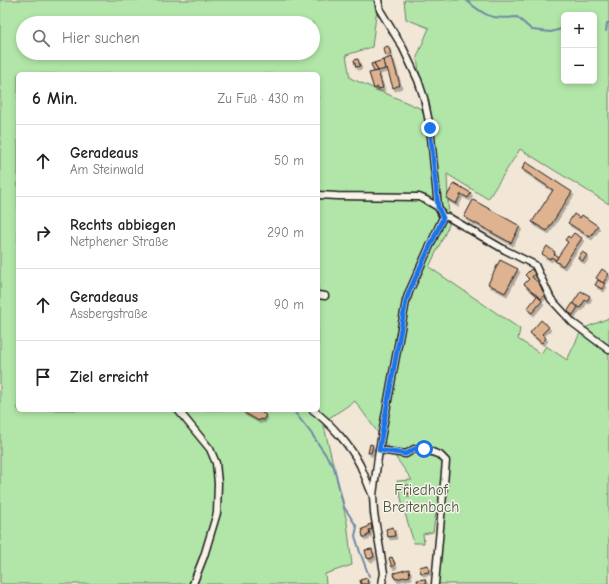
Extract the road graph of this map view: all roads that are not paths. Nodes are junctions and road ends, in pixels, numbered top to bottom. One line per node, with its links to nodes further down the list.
1 (378, 0): 3 (street)
2 (320, 195): 3 (street)
3 (438, 207): 4 (street)
4 (443, 218): 7 (street); 10 (street)
5 (320, 295): 6 (street)
6 (325, 296)
7 (609, 350)
8 (180, 412): 12 (street)
9 (316, 412): 11 (street)
10 (379, 450): 11 (street); 14 (street)
11 (373, 495): 13 (street)
12 (193, 584)
13 (382, 584)
14 (435, 584)

